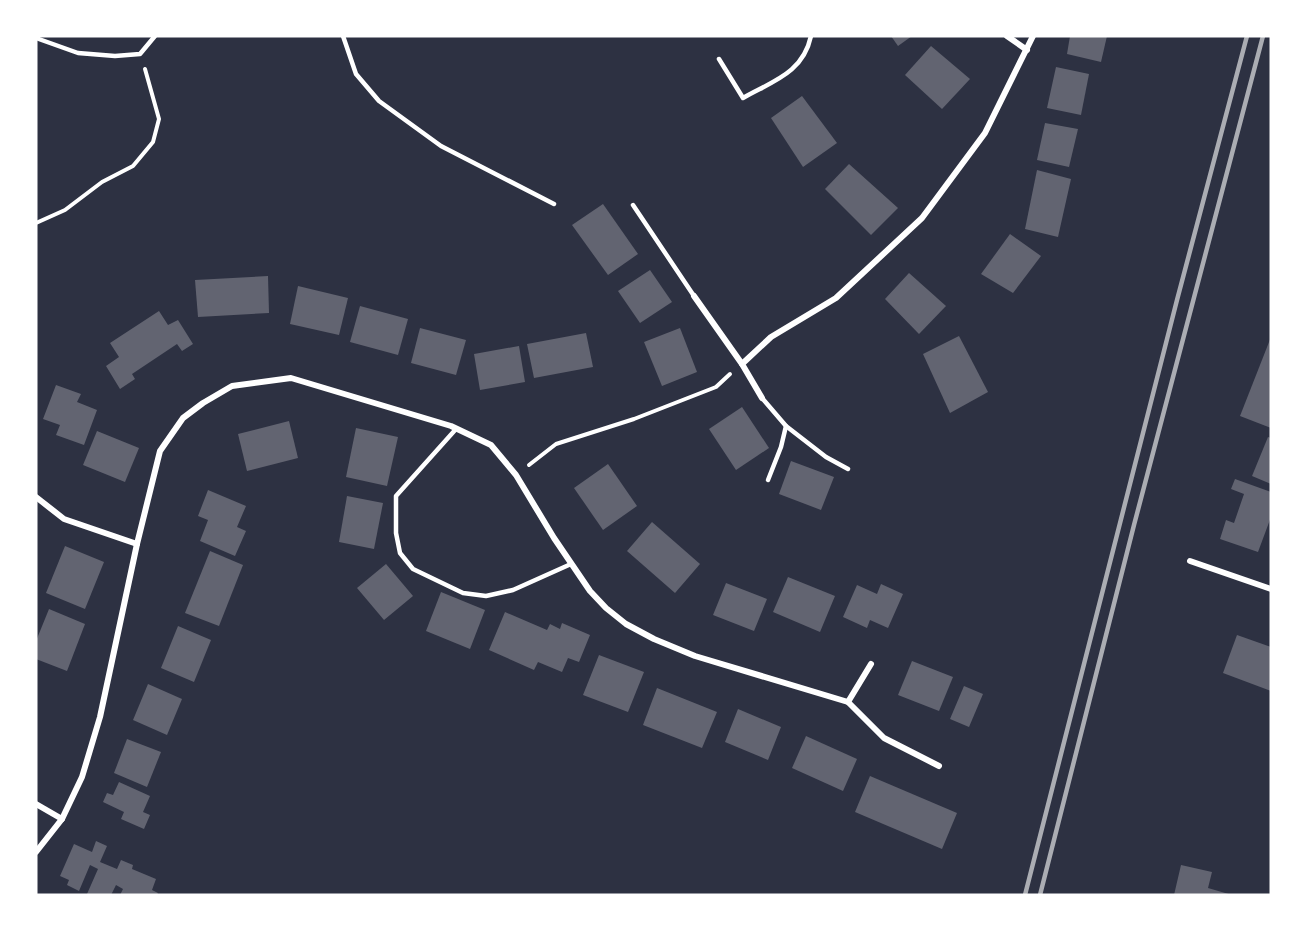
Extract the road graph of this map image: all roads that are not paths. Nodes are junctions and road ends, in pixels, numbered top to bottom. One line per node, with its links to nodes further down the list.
1 (155, 36): 6 (lane)
2 (343, 36): 9 (lane)
3 (811, 36): 8 (lane)
4 (1007, 36): 7 (street)
5 (1033, 36): 7 (street)
6 (36, 38)
7 (1027, 50): 12 (street)
8 (719, 59)
9 (554, 204)
10 (633, 205): 11 (lane)
11 (694, 296): 12 (street)
12 (742, 364): 13 (street)
13 (762, 398): 14 (lane)
14 (786, 426): 16 (lane); 17 (lane)
15 (456, 429): 19 (street); 21 (street); 21 (lane)
16 (848, 469)
17 (768, 480)
18 (36, 497): 19 (street)
19 (137, 544): 27 (street)
20 (1190, 561): 22 (street)
21 (571, 564): 24 (street)
22 (1271, 589)
23 (871, 664): 24 (street)
24 (848, 702): 25 (street)
25 (939, 766)
26 (36, 804): 27 (street)
27 (62, 819): 28 (street)
28 (36, 852)

